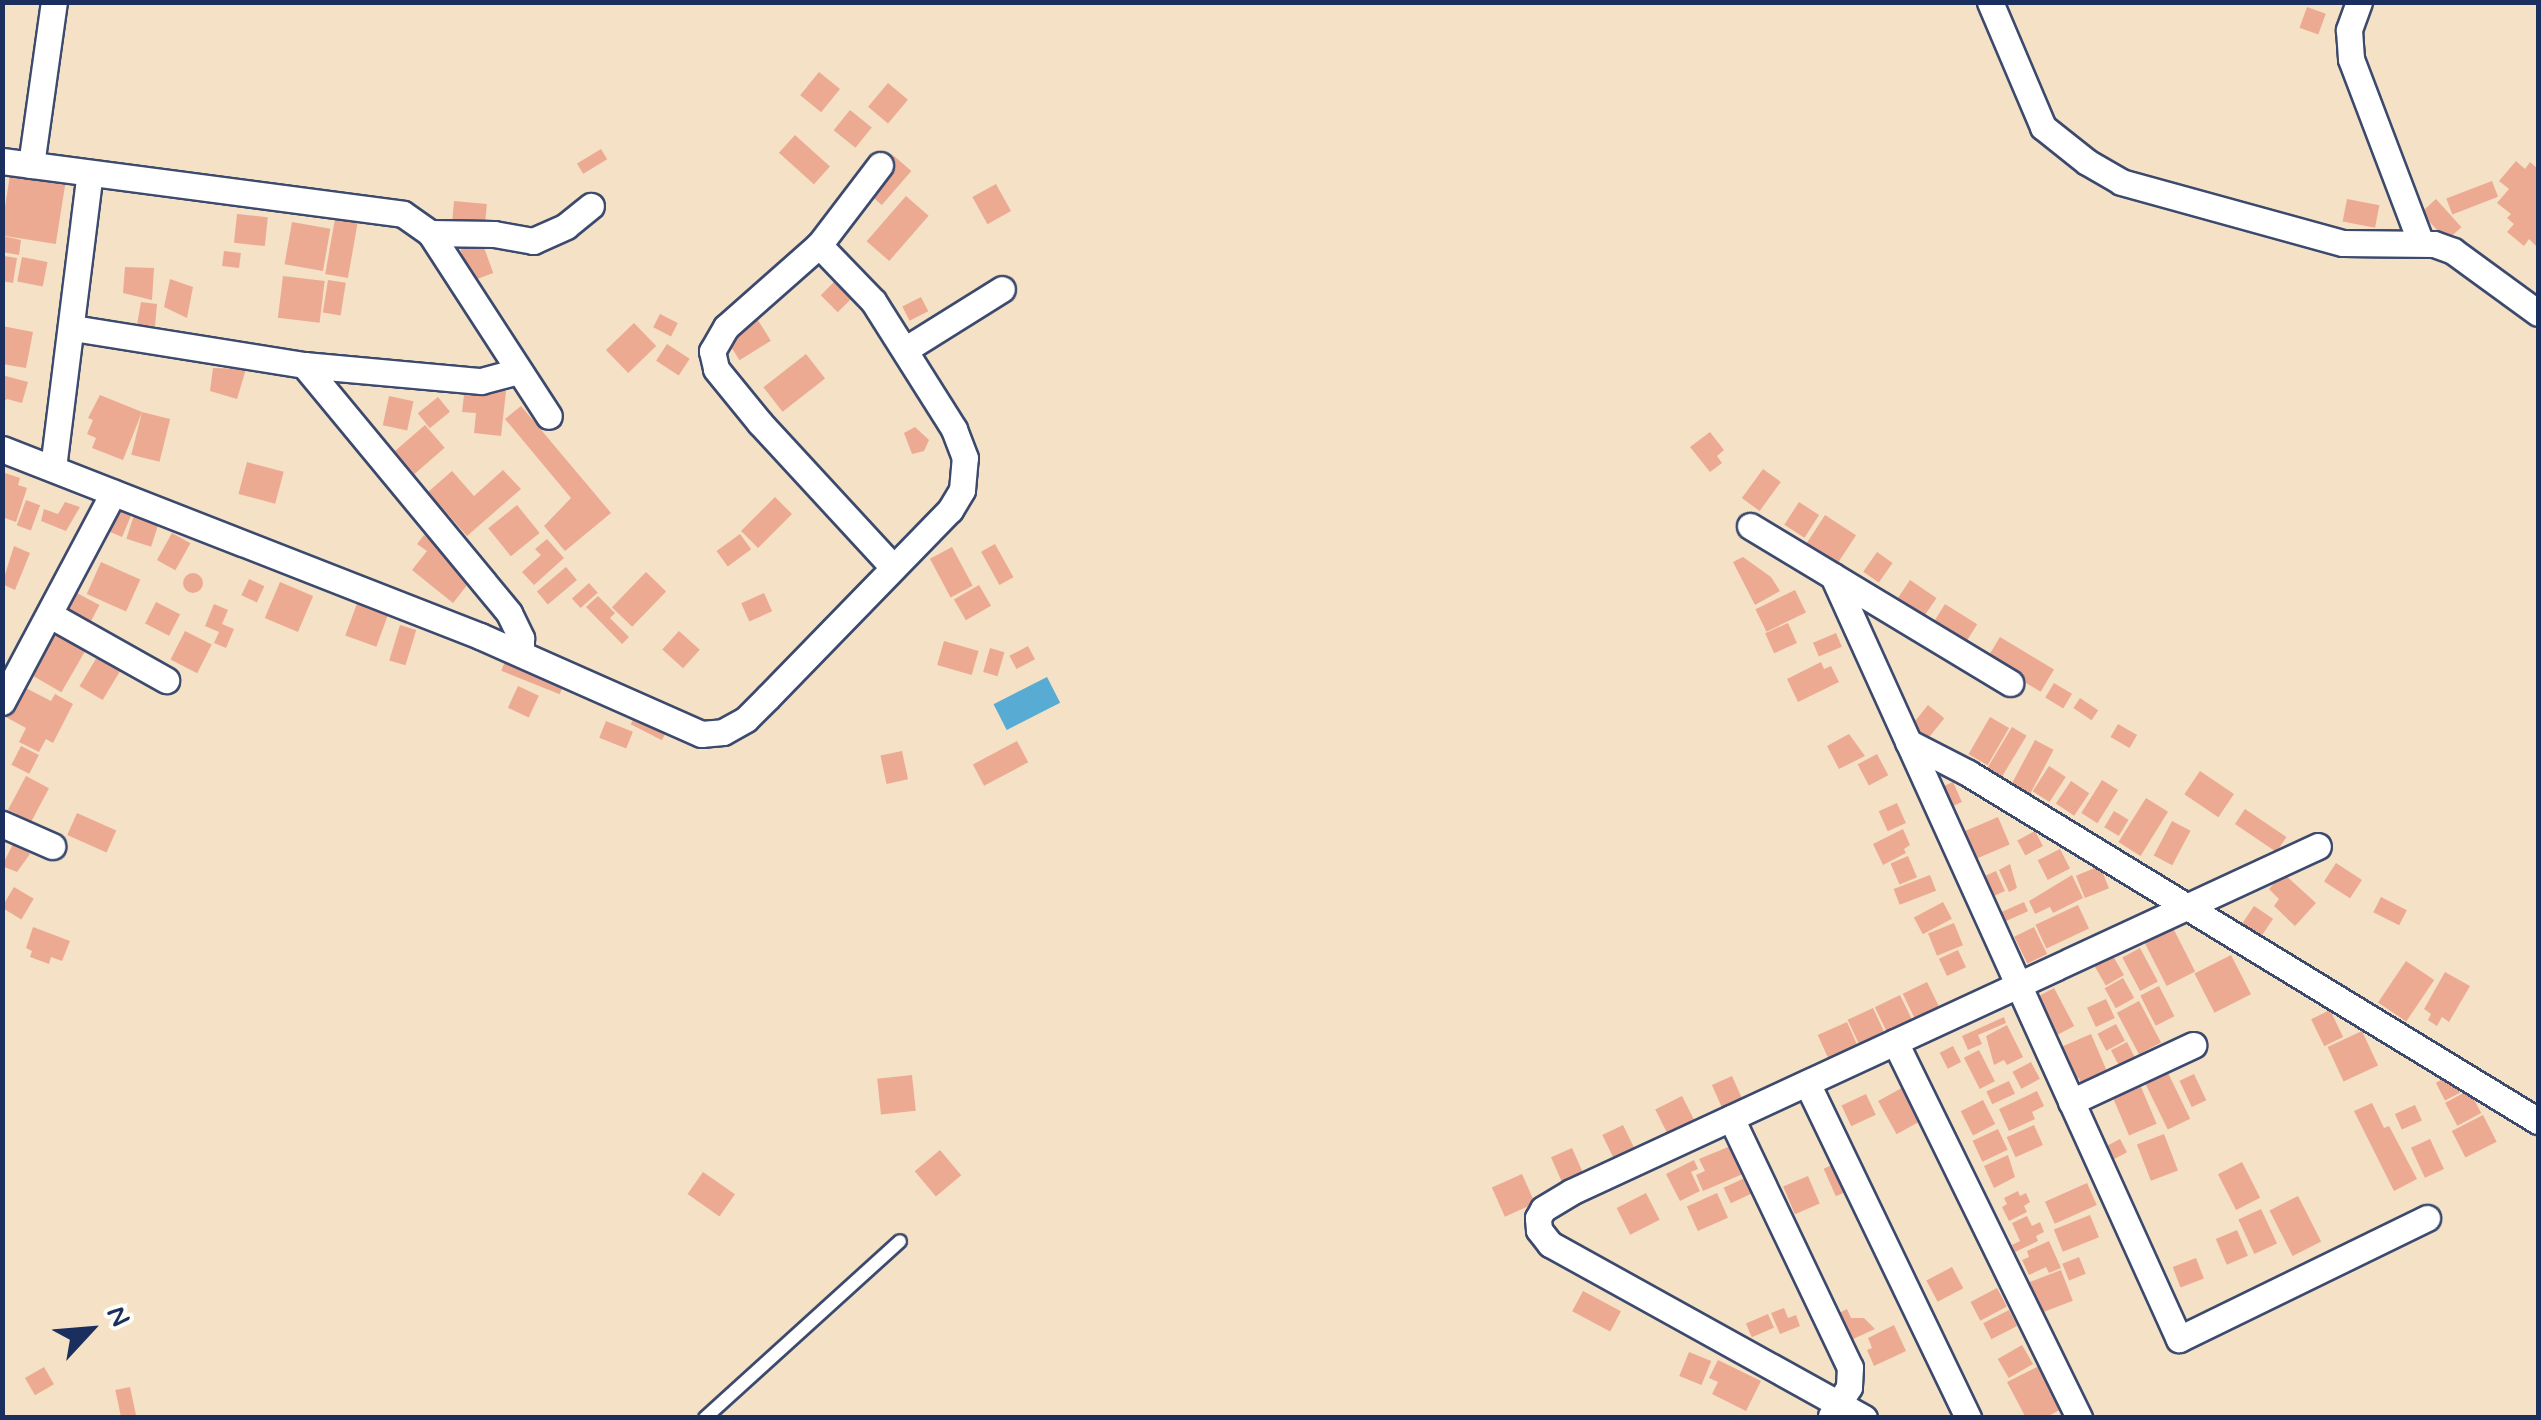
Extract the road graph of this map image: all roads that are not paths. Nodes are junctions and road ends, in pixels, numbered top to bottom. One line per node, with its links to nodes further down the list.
1 (54, 2): 5 (street)
2 (1990, 2): 10 (street)
3 (2359, 2): 10 (street)
4 (2, 161): 5 (street)
5 (31, 165): 7 (street)
6 (880, 165): 11 (street)
7 (90, 173): 9 (street); 14 (street)
8 (592, 206): 9 (street)
9 (430, 233): 17 (street)
10 (2420, 241): 13 (street)
11 (818, 246): 15 (street); 23 (street)
12 (1002, 289): 15 (street)
13 (2538, 313)
14 (73, 328): 16 (street); 20 (street)
15 (906, 349): 23 (street)
16 (304, 365): 17 (street); 25 (street)
17 (519, 371): 18 (street)
18 (549, 416)
19 (2, 449): 20 (street)
20 (53, 468): 21 (street)
21 (113, 494): 26 (street); 27 (street)
22 (1750, 526): 24 (street)
23 (892, 566): 28 (street)
24 (1833, 576): 30 (street); 32 (street)
25 (508, 613): 27 (street); 28 (street)
26 (52, 616): 29 (street); 31 (street)
27 (480, 636): 28 (street)
28 (521, 653)
29 (166, 680)
30 (2010, 682)
31 (2, 702)
32 (1908, 742): 36 (street); 37 (street)
33 (2, 824): 34 (street)
34 (52, 846)
35 (2318, 846): 36 (street)
36 (2186, 908): 37 (street); 43 (street)
37 (2018, 985): 38 (street); 41 (street)
38 (1895, 1042): 40 (street); 50 (street)
39 (2193, 1045): 41 (street)
40 (1807, 1083): 42 (street); 49 (street)
41 (2071, 1102): 44 (street)
42 (1731, 1118): 46 (street); 46 (street)
43 (2538, 1122)
44 (2427, 1218)
45 (900, 1241): 47 (lane)
46 (1834, 1411): 48 (street)
47 (706, 1418)
48 (1864, 1418)
49 (1968, 1418)
50 (2079, 1418)

